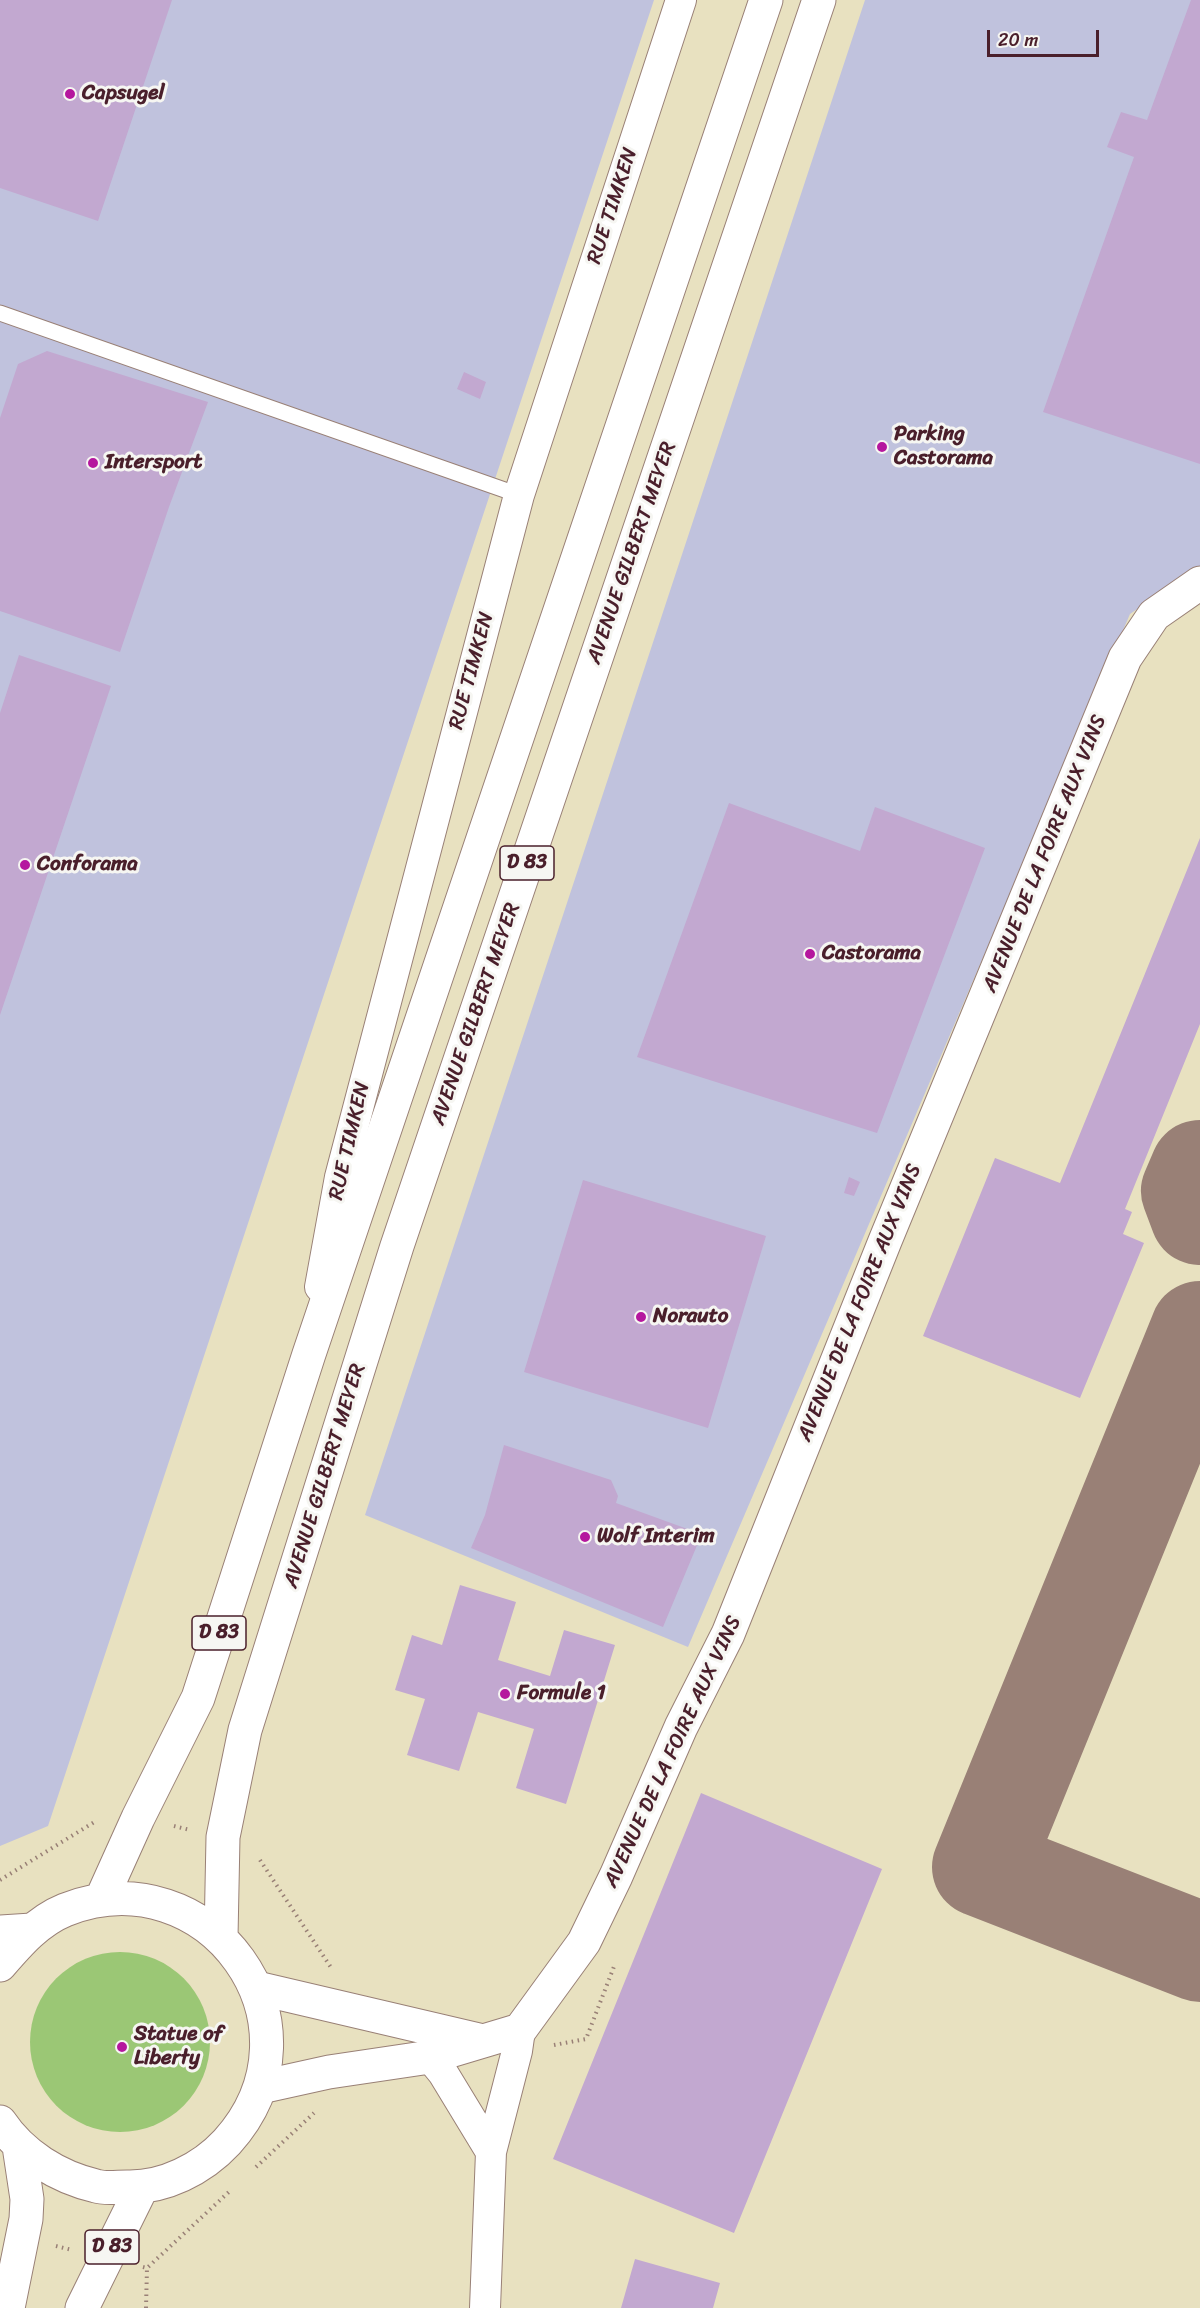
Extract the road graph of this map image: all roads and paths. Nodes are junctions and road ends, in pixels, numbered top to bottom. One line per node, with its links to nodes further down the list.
1 (681, 0): 5 (street, RUE TIMKEN)
2 (766, 0): 7 (main road, D 83)
3 (819, 0): 10 (main road, AVENUE GILBERT MEYER / D 83)
4 (0, 313): 5 (lane)
5 (519, 495): 7 (street, RUE TIMKEN)
6 (1200, 583): 13 (main road, AVENUE DE LA FOIRE AUX VINS)
7 (309, 1354): 8 (main road, D 83)
8 (101, 1900): 9 (main road); 10 (main road)
9 (16, 1931): 11 (main road)
10 (221, 1937): 12 (main road)
11 (0, 1965)
12 (256, 1988): 14 (main road); 16 (main road)
13 (520, 2030): 14 (main road); 18 (street, AVENUE DE LA FOIRE AUX VINS)
14 (481, 2041): 15 (main road)
15 (430, 2056): 16 (main road); 18 (street)
16 (261, 2087): 19 (main road)
17 (9, 2134): 19 (main road); 21 (main road)
18 (491, 2152): 24 (street, AVENUE DE LA FOIRE AUX VINS)
19 (142, 2187): 22 (main road, D 83)
20 (147, 2268): 23 (path)
21 (8, 2308)
22 (82, 2308)
23 (146, 2308)
24 (485, 2308)

